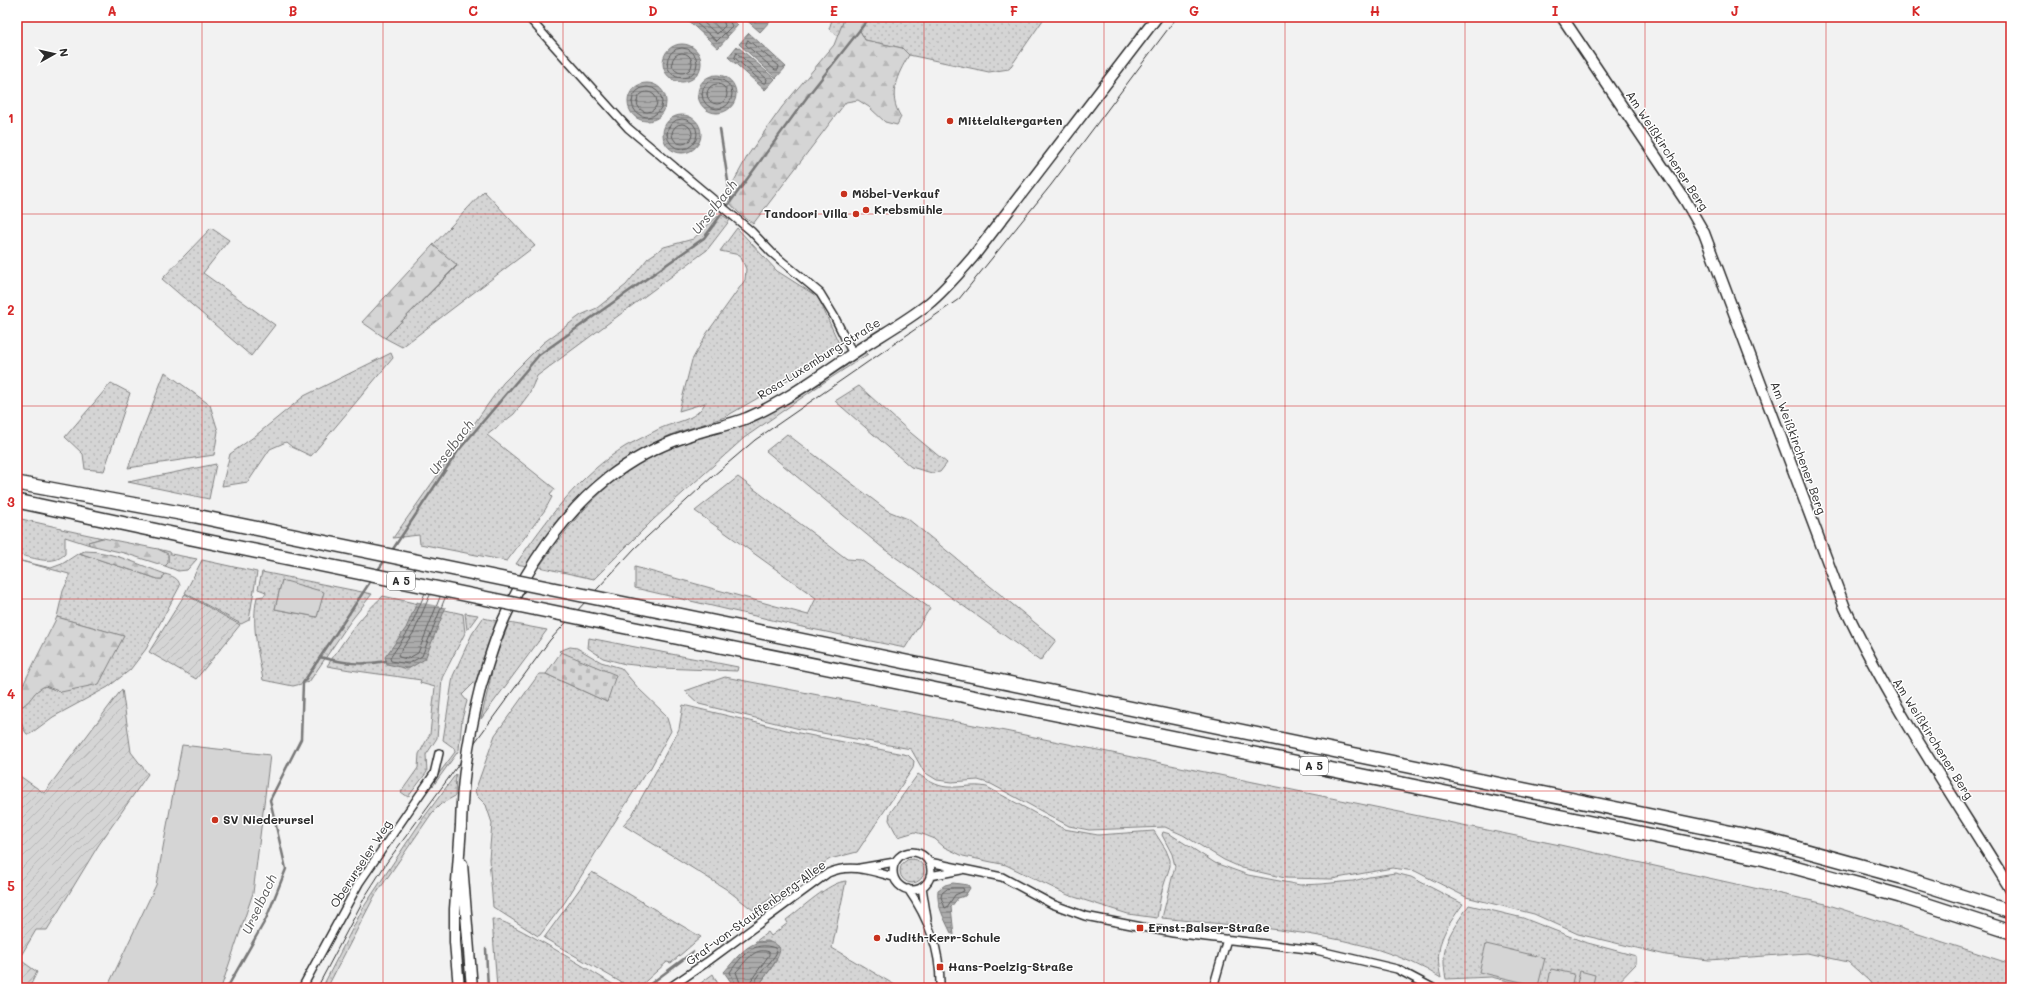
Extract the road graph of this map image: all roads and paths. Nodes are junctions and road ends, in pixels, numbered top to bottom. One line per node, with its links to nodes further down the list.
1 (528, 17): 4 (street)
2 (1157, 17): 4 (main road, Rosa-Luxemburg-Straße)
3 (1562, 17): 16 (main road, Am Weißkirchener Berg)
4 (853, 354): 8 (main road, Rosa-Luxemburg-Straße, bridge)
5 (17, 483): 18 (highway, A 5, bridge)
6 (17, 501): 20 (highway, A 5, bridge)
7 (439, 753): 22 (street, Oberurseler Weg)
8 (461, 826): 23 (main road, Rosa-Luxemburg-Straße); 24 (main road, Rosa-Luxemburg-Straße)
9 (895, 862): 10 (street, Graf-von-Stauffenberg-Allee); 11 (street, Graf-von-Stauffenberg-Allee); 14 (street)
10 (929, 862): 12 (street, Graf-von-Stauffenberg-Allee); 13 (street)
11 (860, 868): 14 (street, Graf-von-Stauffenberg-Allee); 25 (street, Graf-von-Stauffenberg-Allee)
12 (964, 869): 13 (street, Graf-von-Stauffenberg-Allee); 21 (street, Graf-von-Stauffenberg-Allee)
13 (930, 876): 15 (street)
14 (894, 877): 17 (street, Graf-von-Stauffenberg-Allee)
15 (922, 887): 17 (street); 19 (street)
16 (2010, 889)
17 (908, 890): 19 (street, Graf-von-Stauffenberg-Allee)
18 (2011, 912)
19 (927, 921): 26 (street)
20 (2011, 932)
21 (1227, 939): 27 (street); 28 (street, Graf-von-Stauffenberg-Allee)
22 (302, 988)
23 (459, 988)
24 (472, 988)
25 (669, 988)
26 (940, 988)
27 (1213, 988)
28 (1433, 988)

